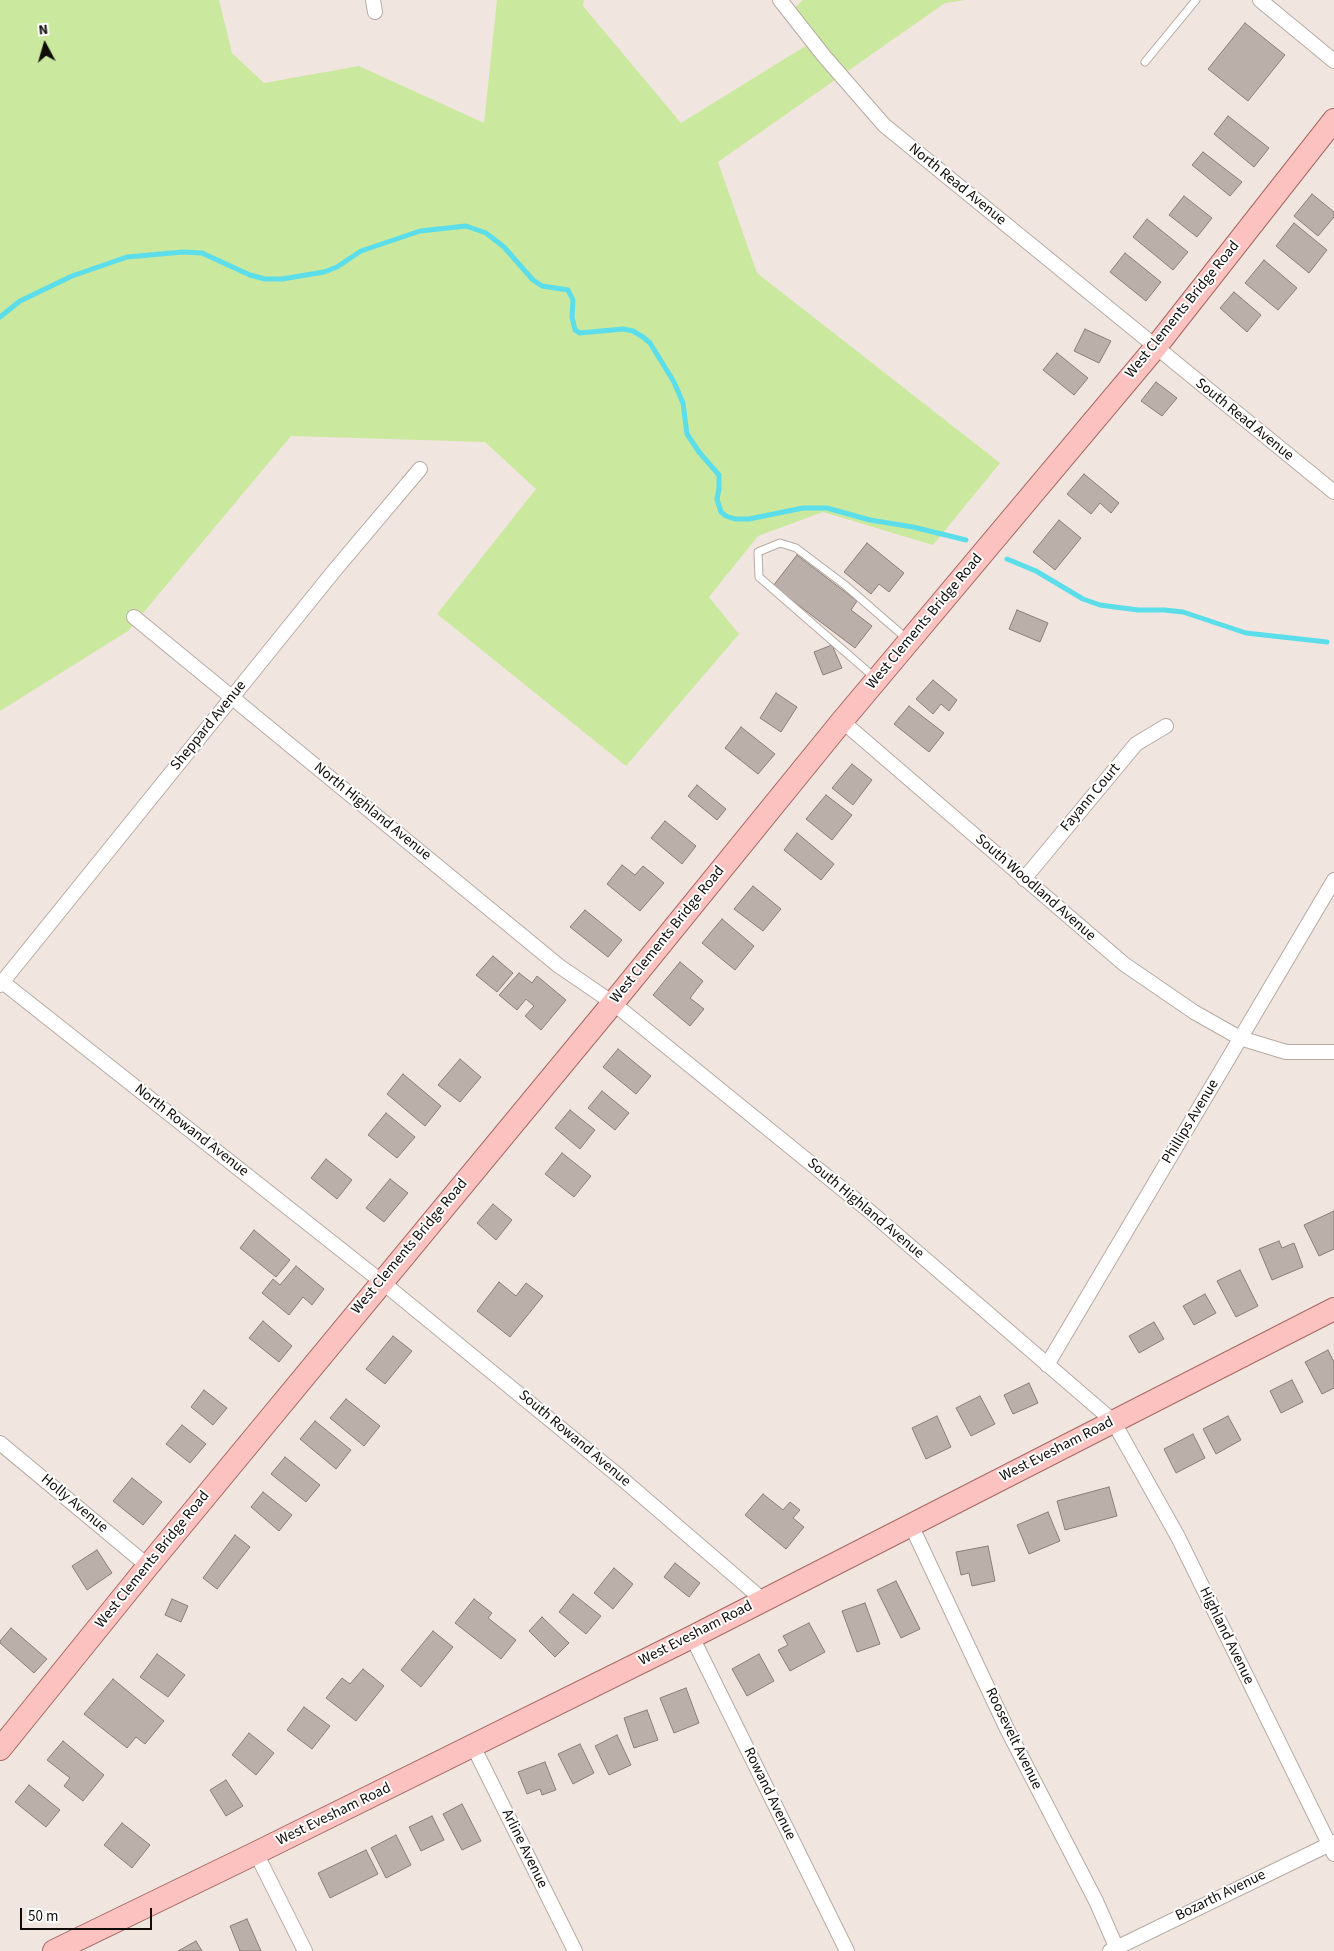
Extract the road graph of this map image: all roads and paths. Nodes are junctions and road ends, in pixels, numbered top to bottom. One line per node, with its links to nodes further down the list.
1 (780, 0): 7 (street, North Read Avenue)
2 (1196, 0): 5 (lane)
3 (1260, 0): 4 (street)
4 (1334, 61)
5 (1145, 62)
6 (1334, 120): 7 (main road, West Clements Bridge Road)
7 (1155, 348): 9 (street, South Read Avenue); 11 (main road, West Clements Bridge Road)
8 (420, 469): 13 (street, Sheppard Avenue)
9 (1334, 492)
10 (134, 617): 13 (street, North Highland Avenue)
11 (909, 640): 12 (main road, West Clements Bridge Road); 12 (lane)
12 (876, 679): 14 (main road, West Clements Bridge Road)
13 (232, 697): 18 (street, Sheppard Avenue); 19 (street, North Highland Avenue)
14 (842, 721): 16 (street, South Woodland Avenue); 19 (main road, West Clements Bridge Road)
15 (1166, 726): 16 (street, Fayann Court)
16 (1024, 879): 20 (street, South Woodland Avenue)
17 (1334, 880): 20 (street, Phillips Avenue)
18 (1, 982): 22 (street, North Rowand Avenue)
19 (613, 1003): 22 (main road, West Clements Bridge Road); 24 (street, South Highland Avenue)
20 (1240, 1038): 21 (street, South Woodland Avenue); 24 (street, Phillips Avenue)
21 (1334, 1052)
22 (382, 1282): 28 (main road, West Clements Bridge Road); 29 (street, South Rowand Avenue)
23 (1334, 1309): 25 (main road, West Evesham Road)
24 (1047, 1365): 25 (street, South Highland Avenue)
25 (1113, 1421): 27 (main road, West Evesham Road); 33 (street, Highland Avenue)
26 (0, 1443): 28 (street, Holly Avenue)
27 (911, 1525): 29 (main road, West Evesham Road); 35 (street, Roosevelt Avenue)
28 (148, 1566): 32 (main road, West Clements Bridge Road)
29 (763, 1600): 30 (main road, West Evesham Road)
30 (692, 1637): 31 (main road, West Evesham Road); 39 (street, Rowand Avenue)
31 (473, 1746): 34 (main road, West Evesham Road); 38 (street, Arline Avenue)
32 (0, 1747)
33 (1332, 1846): 35 (street, Bozarth Avenue)
34 (256, 1853): 36 (main road, West Evesham Road); 37 (street)
35 (1115, 1950)
36 (54, 1951)
37 (305, 1951)
38 (575, 1951)
39 (847, 1951)

